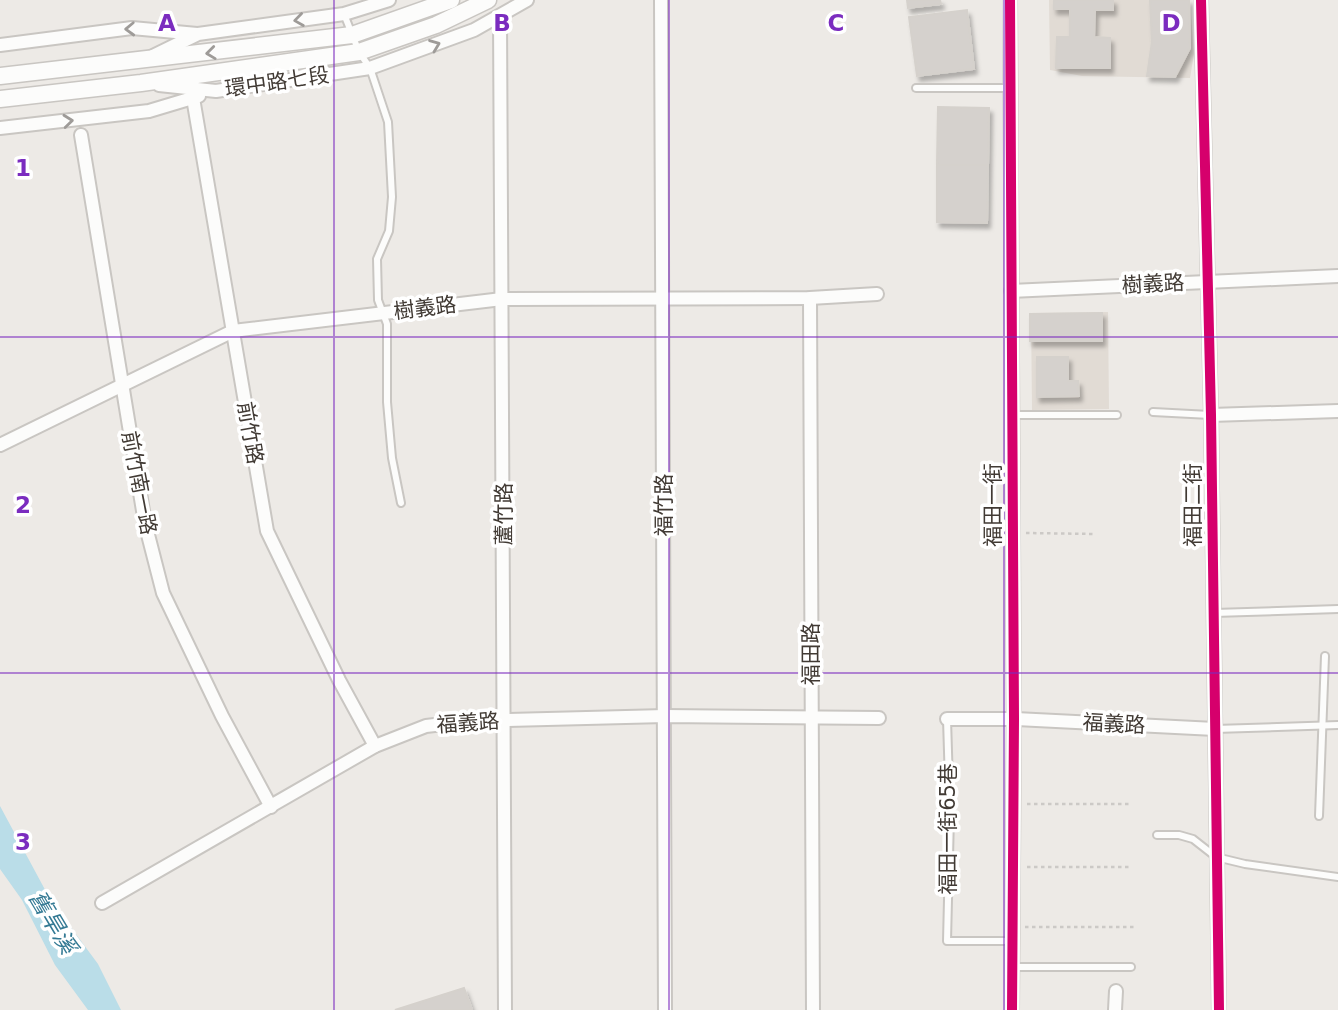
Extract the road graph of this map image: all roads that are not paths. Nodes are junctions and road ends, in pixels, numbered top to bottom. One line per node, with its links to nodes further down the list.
1 (389, 0): 8 (street, 環中路七段)
2 (451, 0): 11 (street, 環中路七段)
3 (488, 0): 13 (street, 環中路七段)
4 (527, 0): 9 (street, 環中路七段)
5 (660, 0): 29 (street, 福竹路)
6 (1010, 0): 19 (street, 福田一街)
7 (1201, 0): 26 (street, 福田二街)
8 (344, 14): 10 (street, 環中路七段, one-way to 10); 11 (lane)
9 (500, 17): 15 (street, 環中路七段, one-way to 9); 31 (street, 蘆竹路)
10 (198, 34): 12 (street, one-way to 12); 14 (street, 環中路七段)
11 (352, 35): 13 (lane); 14 (street, 環中路七段, one-way to 14)
12 (0, 45)
13 (359, 52): 15 (lane); 17 (street, 環中路七段)
14 (140, 62): 16 (street, 環中路七段)
15 (370, 68): 20 (street, 環中路七段); 32 (lane)
16 (0, 76)
17 (141, 83): 20 (street, 環中路七段); 22 (street, 環中路七段)
18 (916, 88): 19 (lane)
19 (1010, 88): 27 (street, 福田一街)
20 (216, 91): 21 (street)
21 (193, 98): 23 (street, one-way to 21); 33 (street, 前竹路)
22 (0, 99)
23 (0, 128)
24 (82, 135): 34 (street, 前竹南一路)
25 (1338, 276): 26 (street, 樹義路)
26 (1208, 281): 27 (street, 樹義路); 39 (street, 福田二街)
27 (1011, 291): 37 (street, 福田一街)
28 (877, 294): 30 (street, 樹義路)
29 (662, 298): 30 (street, 樹義路); 31 (street, 樹義路); 45 (street, 福竹路)
30 (810, 298): 46 (street, 福田路)
31 (502, 299): 32 (street, 樹義路); 50 (street, 蘆竹路)
32 (383, 313): 33 (street, 樹義路); 41 (lane)
33 (233, 331): 34 (street, 樹義路); 54 (street, 前竹路)
34 (121, 384): 40 (street, 樹義路); 55 (street, 前竹南一路)
35 (1338, 411): 39 (street)
36 (1153, 412): 39 (lane)
37 (1012, 415): 38 (lane); 49 (street, 福田一街)
38 (1117, 415)
39 (1211, 415): 43 (street, 福田二街)
40 (0, 445)
41 (401, 503)
42 (1338, 609): 43 (lane)
43 (1213, 614): 53 (street, 福田二街)
44 (1325, 656): 51 (lane)
45 (665, 716): 46 (street, 福義路); 50 (street, 福義路); 66 (street, 福竹路)
46 (811, 717): 47 (street, 福義路); 67 (street, 福田路)
47 (878, 718)
48 (947, 719): 49 (street, 福田一街65巷); 61 (lane, 福田一街65巷)
49 (1014, 719): 53 (street, 福義路); 61 (street, 福田一街)
50 (505, 720): 54 (street, 福義路); 65 (street, 蘆竹路)
51 (1322, 724): 52 (lane); 53 (lane); 56 (lane)
52 (1338, 725)
53 (1215, 729): 58 (street, 福田二街)
54 (375, 746): 55 (street, 福義路)
55 (271, 807): 60 (street, 福義路)
56 (1319, 816)
57 (1157, 835): 58 (lane)
58 (1216, 857): 59 (lane); 70 (street, 福田二街)
59 (1338, 877)
60 (102, 903)
61 (1012, 934): 62 (street, 福田一街)
62 (1012, 967): 63 (lane); 68 (street, 福田一街)
63 (1131, 967)
64 (1116, 991): 69 (street)
65 (505, 1010)
66 (665, 1010)
67 (813, 1010)
68 (1012, 1010)
69 (1115, 1010)
70 (1219, 1010)

